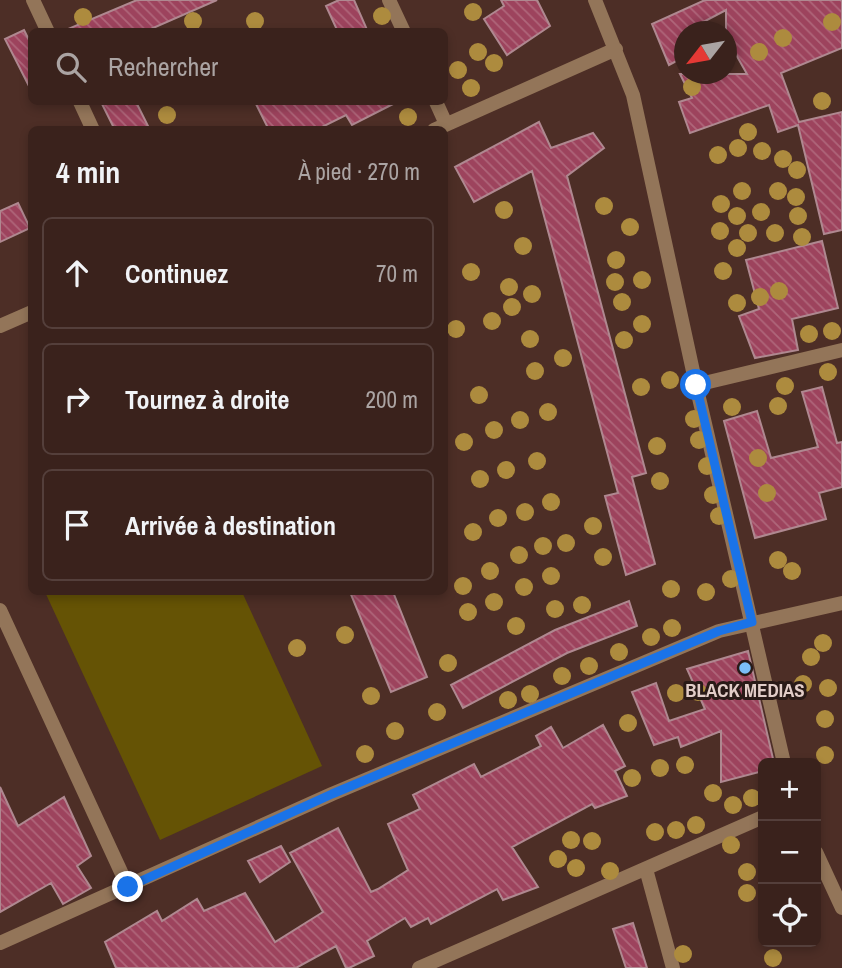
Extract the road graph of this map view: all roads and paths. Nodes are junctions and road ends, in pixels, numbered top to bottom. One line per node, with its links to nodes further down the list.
1 (33, 0): 4 (street)
2 (389, 0): 5 (street)
3 (595, 0): 6 (street)
4 (46, 28)
5 (402, 28)
6 (616, 50): 11 (street); 15 (street)
7 (81, 105): 9 (street)
8 (436, 105): 10 (street)
9 (91, 126)
10 (440, 126)
11 (442, 126)
12 (28, 314): 13 (street)
13 (0, 326)
14 (842, 350): 15 (street)
15 (696, 385): 18 (street)
16 (842, 603): 18 (street)
17 (0, 610): 23 (street)
18 (752, 622): 19 (street); 23 (street)
19 (783, 758)
20 (758, 819): 22 (street)
21 (821, 863): 24 (street)
22 (646, 870): 26 (street); 27 (street)
23 (128, 887): 25 (street)
24 (842, 908)
25 (0, 943)
26 (419, 968)
27 (673, 968)

